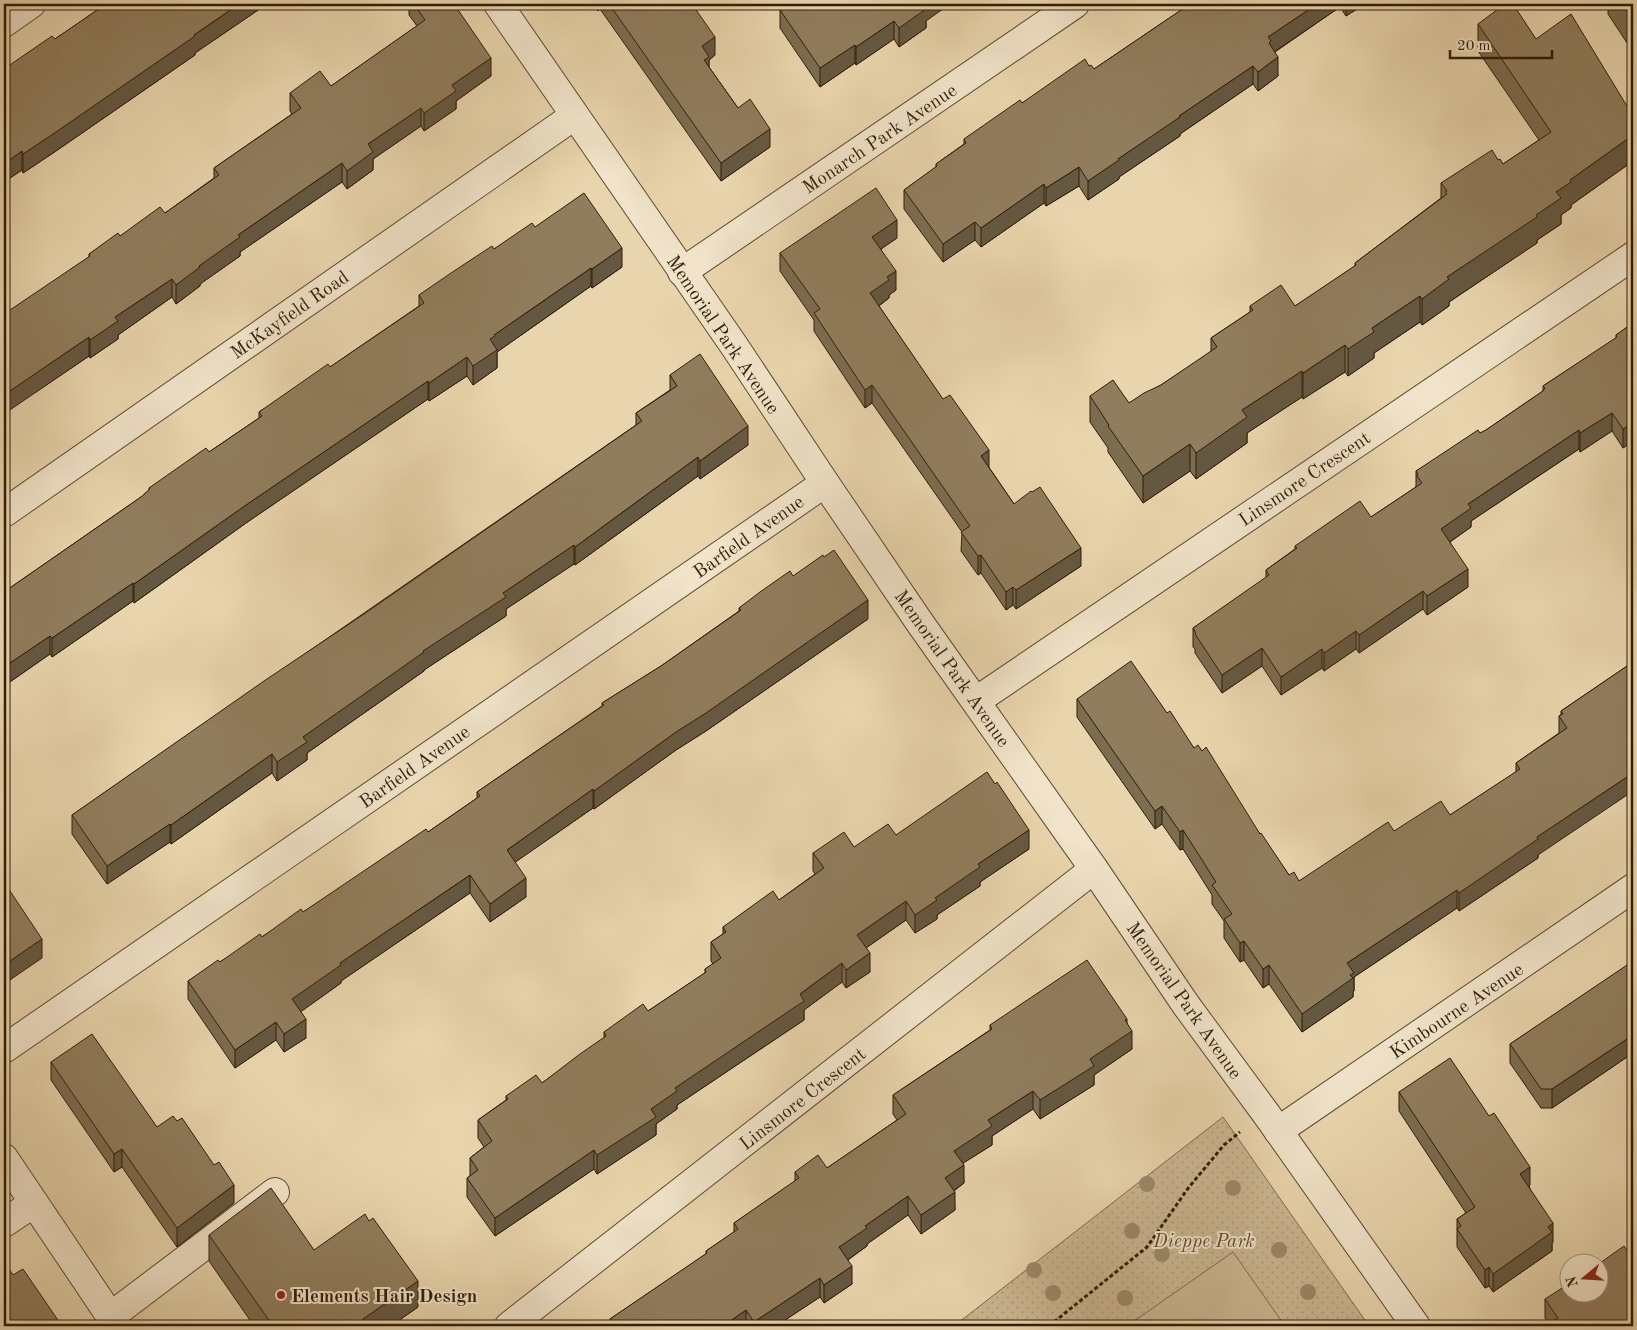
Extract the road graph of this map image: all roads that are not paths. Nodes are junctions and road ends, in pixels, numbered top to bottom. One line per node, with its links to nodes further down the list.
1 (31, 4): 4 (street)
2 (498, 4): 5 (street, Memorial Park Avenue)
3 (1075, 4): 7 (street, Monarch Park Avenue)
4 (4, 23)
5 (574, 116): 7 (street, Memorial Park Avenue); 9 (street, McKayfield Road)
6 (1633, 256): 10 (street, Linsmore Crescent)
7 (682, 272): 8 (street, Memorial Park Avenue)
8 (825, 483): 10 (street, Memorial Park Avenue); 13 (street, Barfield Avenue)
9 (4, 513)
10 (976, 701): 11 (street, Memorial Park Avenue)
11 (1094, 870): 14 (street, Memorial Park Avenue); 20 (street, Linsmore Crescent)
12 (1633, 888): 14 (street, Kimbourne Avenue)
13 (4, 1049)
14 (1278, 1131): 21 (street, Memorial Park Avenue)
15 (4, 1158): 17 (street)
16 (275, 1192): 19 (street)
17 (34, 1203): 18 (street); 19 (street)
18 (4, 1223)
19 (114, 1321)
20 (509, 1326)
21 (1416, 1326)

